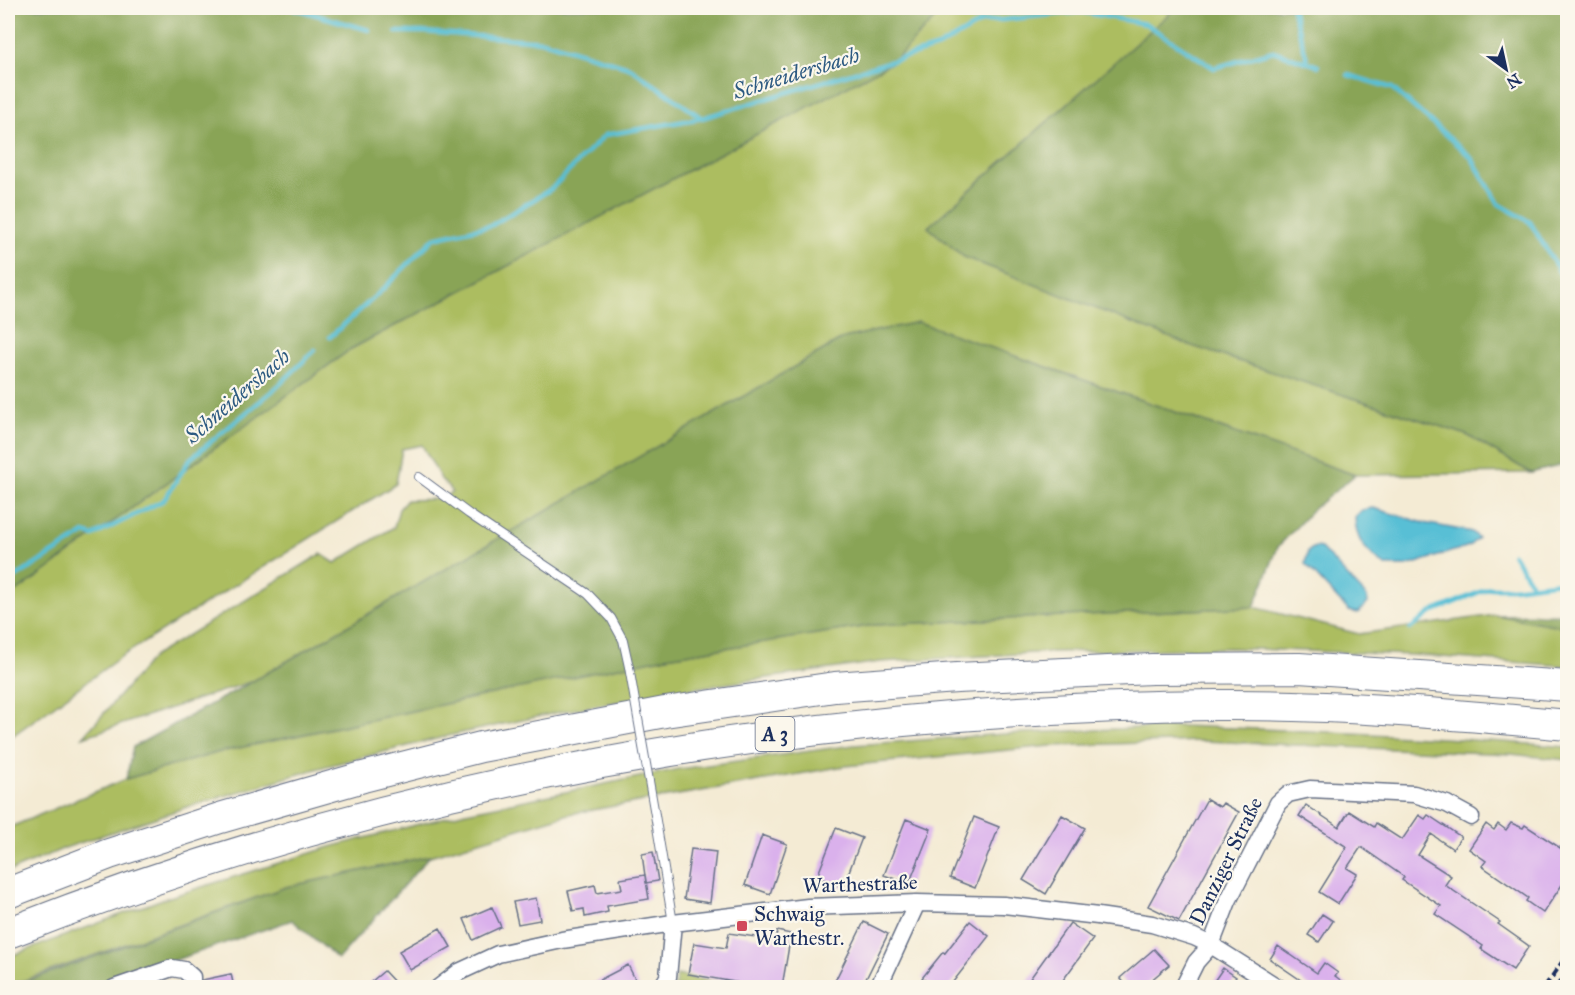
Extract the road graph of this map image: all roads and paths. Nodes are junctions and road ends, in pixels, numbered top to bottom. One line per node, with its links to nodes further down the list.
1 (419, 477): 7 (lane, bridge)
2 (1568, 686): 5 (highway, A 3)
3 (1568, 725): 8 (highway, A 3)
4 (1471, 817): 9 (street, Danziger Straße)
5 (8, 893)
6 (917, 903): 7 (street, Warthestraße); 9 (street, Warthestraße); 14 (street)
7 (673, 923): 12 (street, Warthestraße); 13 (street)
8 (8, 933)
9 (1211, 945): 15 (street, Danziger Straße); 16 (street, Warthestraße)
10 (114, 987): 11 (street)
11 (192, 987)
12 (438, 987)
13 (661, 987)
14 (878, 987)
15 (1183, 987)
16 (1279, 987)

